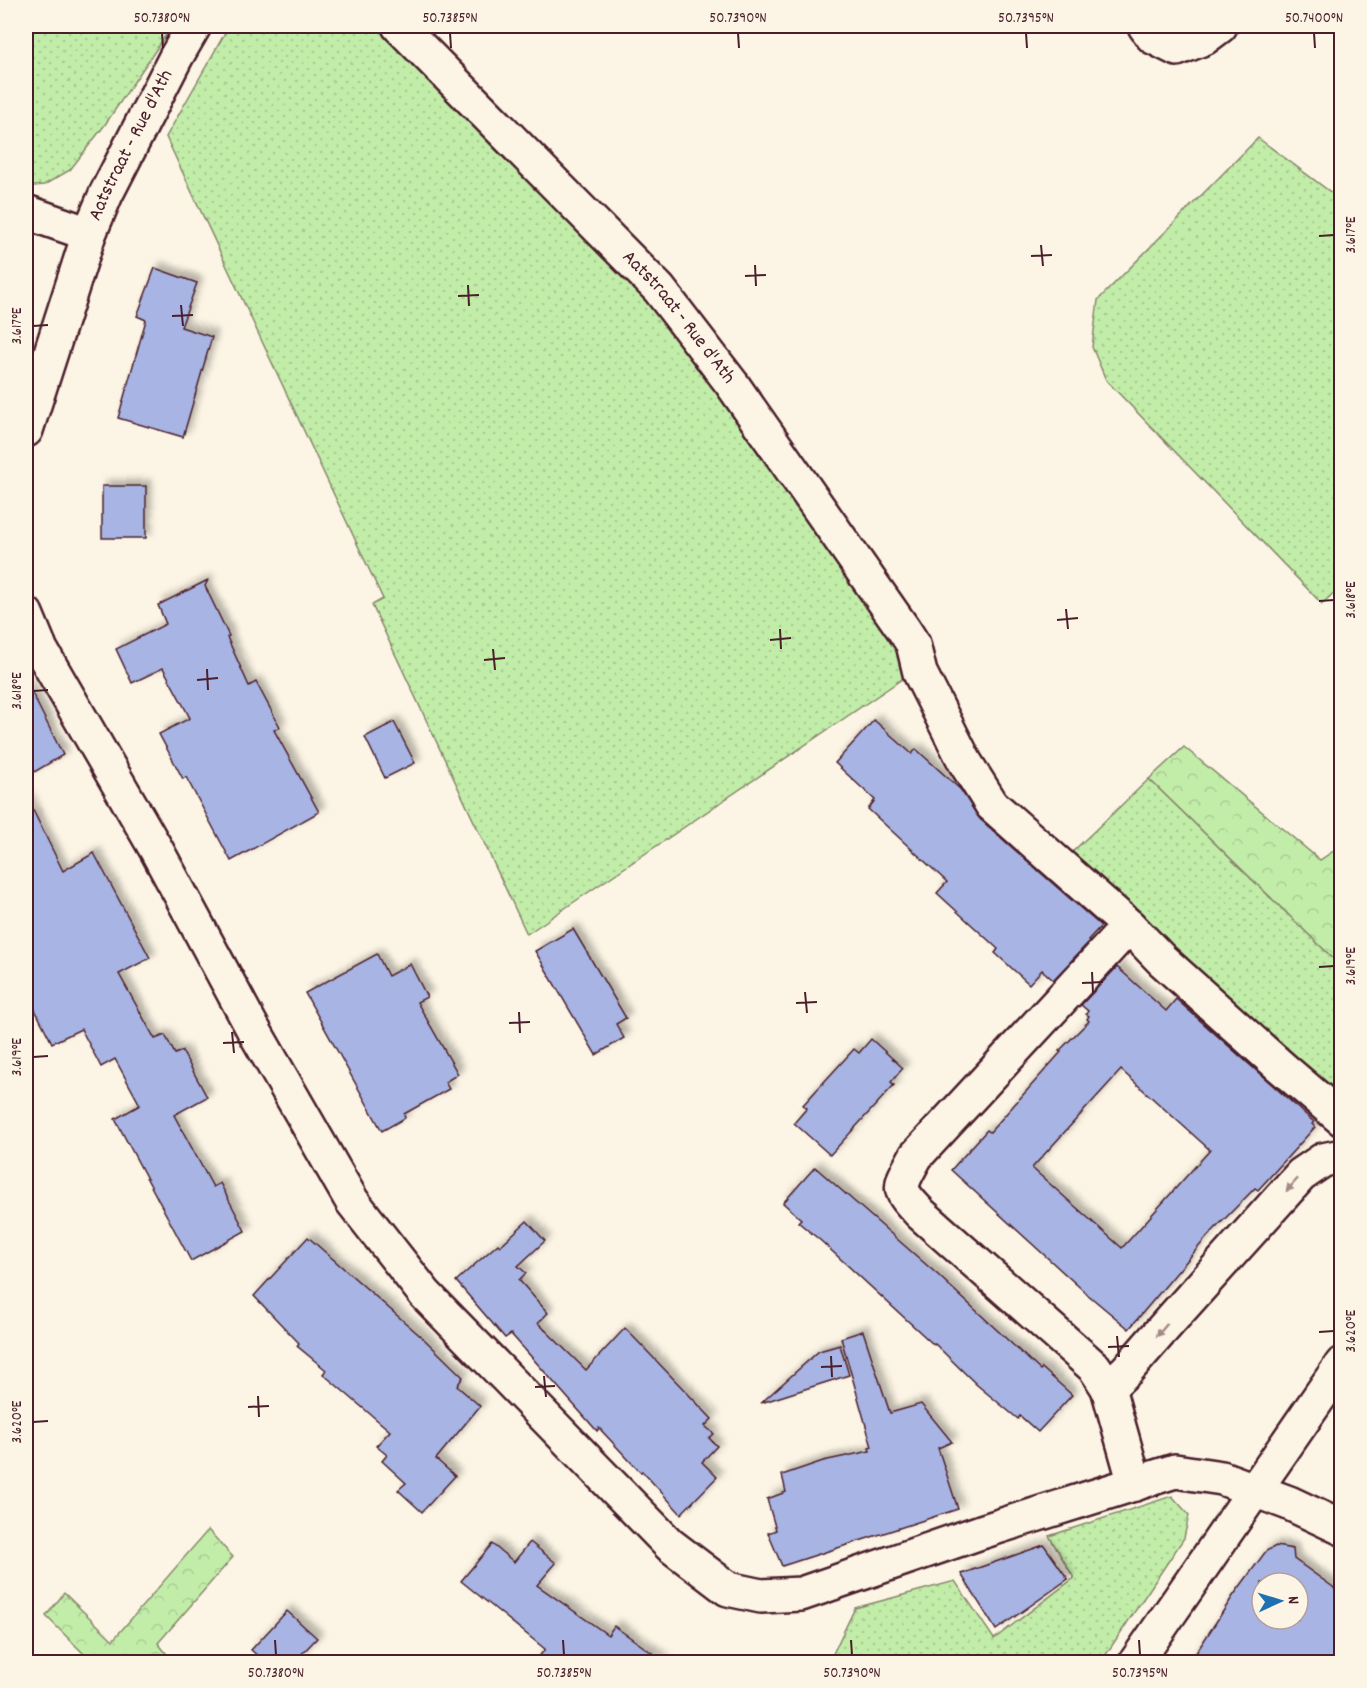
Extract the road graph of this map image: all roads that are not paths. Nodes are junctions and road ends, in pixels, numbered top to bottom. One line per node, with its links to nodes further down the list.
1 (194, 26): 6 (street, Aatstraat - Rue d'Ath)
2 (399, 26): 10 (street, Aatstraat - Rue d'Ath)
3 (1144, 26): 4 (street)
4 (1220, 26)
5 (26, 212): 6 (street)
6 (89, 234): 7 (street, Aatstraat - Rue d'Ath)
7 (26, 430)
8 (26, 614): 9 (street)
9 (33, 644): 15 (street)
10 (1129, 926): 11 (street, Aatstraat - Rue d'Ath); 14 (street)
11 (1341, 1119)
12 (1341, 1155): 14 (street, one-way to 14)
13 (1341, 1364): 16 (street)
14 (1108, 1388): 15 (street)
15 (1135, 1484): 16 (street)
16 (1255, 1489): 17 (street); 18 (street)
17 (1341, 1528)
18 (1136, 1662)

